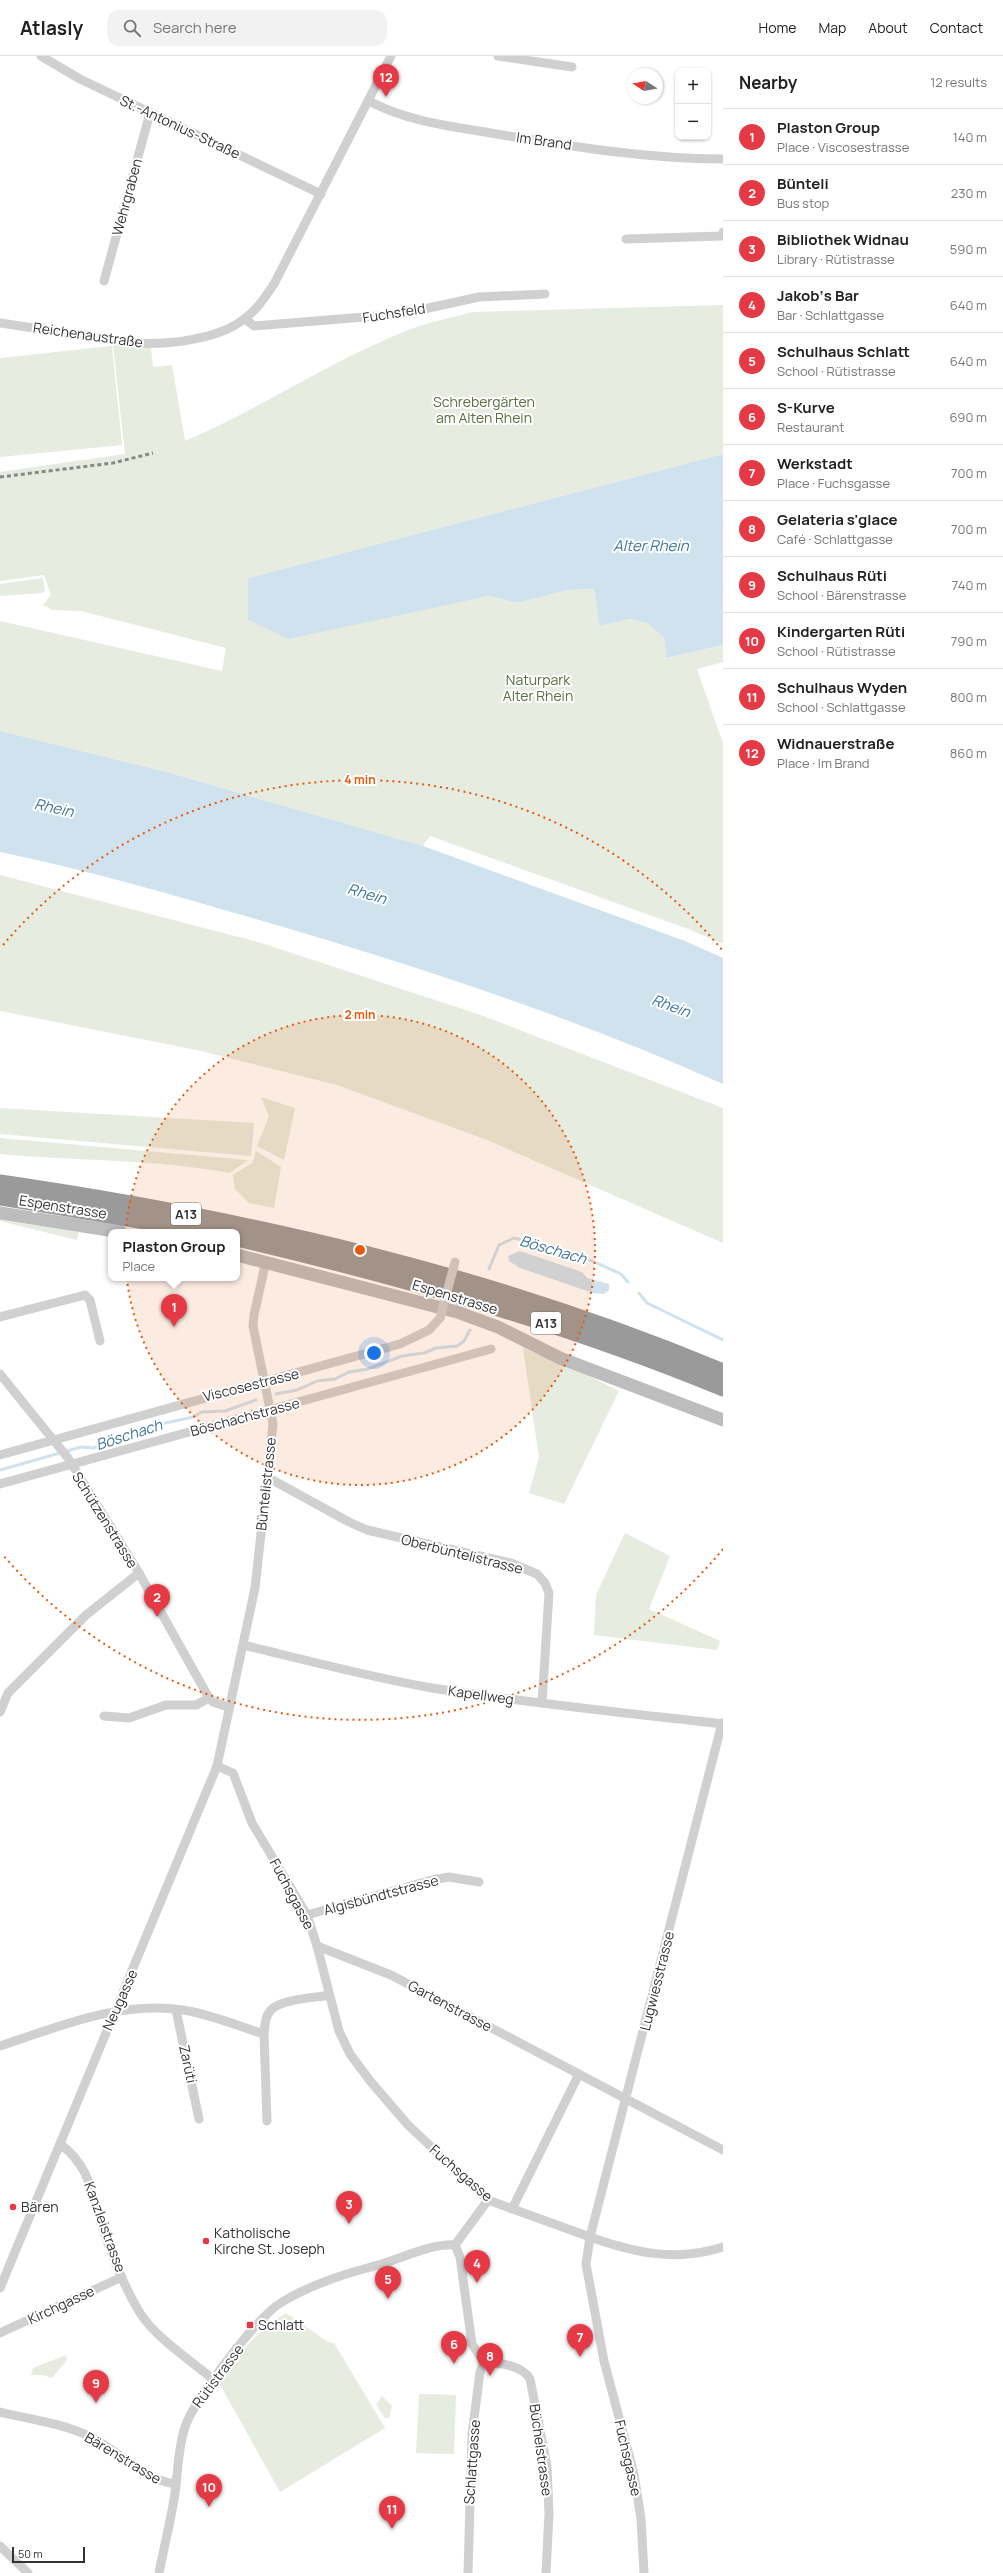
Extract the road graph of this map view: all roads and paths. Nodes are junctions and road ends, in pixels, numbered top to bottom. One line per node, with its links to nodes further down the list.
1 (41, 56): 7 (street, St.-Antonius-Straße)
2 (380, 56): 4 (street)
3 (498, 56): 5 (street)
4 (390, 58): 6 (street, Reichenaustraße)
5 (572, 67)
6 (369, 101): 8 (street, Im Brand); 9 (street, Reichenaustraße)
7 (150, 113): 9 (street, St.-Antonius-Straße); 12 (street, Wehrgraben)
8 (723, 158)
9 (321, 194): 14 (street, Reichenaustraße)
10 (723, 232): 11 (street)
11 (626, 239)
12 (104, 281)
13 (545, 294): 14 (street, Fuchsfeld)
14 (245, 319): 15 (street, Reichenaustraße)
15 (0, 323)
16 (0, 1183): 28 (highway, A13)
17 (0, 1196): 19 (highway, A13)
18 (0, 1213): 20 (street, Espenstrasse)
19 (194, 1229)
20 (108, 1230)
21 (240, 1239): 31 (highway, A13)
22 (240, 1256): 23 (street, Espenstrasse)
23 (266, 1261): 30 (street, Büntelistrasse); 33 (street, Espenstrasse)
24 (455, 1262): 30 (street, Viscosestrasse, bridge)
25 (0, 1317): 26 (street)
26 (100, 1341)
27 (491, 1349): 32 (street, Böschachstrasse)
28 (723, 1372)
29 (0, 1374): 34 (street, Schützenstrasse)
30 (263, 1384): 32 (street, Büntelistrasse); 34 (street, Viscosestrasse)
31 (723, 1388)
32 (270, 1411): 36 (street, Böschachstrasse); 37 (street, Büntelistrasse)
33 (723, 1420)
34 (54, 1441): 35 (street, Viscosestrasse); 36 (street, Schützenstrasse)
35 (0, 1455)
36 (69, 1461): 38 (street, Böschachstrasse); 39 (street, Schützenstrasse)
37 (268, 1476): 40 (street, Büntelistrasse); 42 (street, Oberbüntelistrasse)
38 (0, 1484)
39 (139, 1573): 41 (street, Schützenstrasse); 44 (street)
40 (244, 1645): 42 (street, Kapellweg); 43 (street, Büntelistrasse)
41 (209, 1698): 43 (street); 45 (street)
42 (542, 1703): 46 (street, Kapellweg)
43 (228, 1707): 47 (street, Neugasse)
44 (0, 1712)
45 (104, 1716)
46 (722, 1723): 57 (street, Lugwiesstrasse)
47 (218, 1766): 49 (street, Fuchsgasse); 53 (street, Neugasse)
48 (479, 1882): 49 (street, Algisbündtstrasse)
49 (307, 1916): 50 (street, Fuchsgasse)
50 (317, 1946): 51 (street, Fuchsgasse); 56 (street, Gartenstrasse)
51 (329, 1995): 54 (street); 62 (street, Fuchsgasse)
52 (176, 2010): 53 (street); 54 (street); 58 (street, Zarüti)
53 (115, 2013): 55 (street); 60 (street, Neugasse)
54 (264, 2034): 59 (street)
55 (0, 2046)
56 (579, 2074): 57 (street, Gartenstrasse); 63 (street)
57 (627, 2098): 61 (street, Gartenstrasse); 64 (street, Lugwiesstrasse)
58 (199, 2119)
59 (267, 2121)
60 (60, 2144): 67 (street, Kanzleistrasse); 68 (street, Neugasse)
61 (723, 2150)
62 (488, 2200): 63 (street, Fuchsgasse); 65 (street)
63 (512, 2208): 64 (street, Fuchsgasse)
64 (590, 2237): 66 (street); 79 (street, Fuchsgasse)
65 (455, 2245): 70 (street); 71 (street, Rütistrasse)
66 (723, 2247)
67 (122, 2277): 69 (street, Kirchgasse); 71 (street, Kanzleistrasse)
68 (0, 2288)
69 (0, 2333)
70 (484, 2362): 77 (street, Schlattgasse); 78 (street, Büchelstrasse)
71 (213, 2379): 73 (street, Rütistrasse)
72 (0, 2412): 73 (street, Bärenstrasse)
73 (176, 2484): 76 (street, Rütistrasse)
74 (0, 2546): 75 (street)
75 (28, 2573)
76 (159, 2573)
77 (468, 2573)
78 (546, 2573)
79 (644, 2573)

